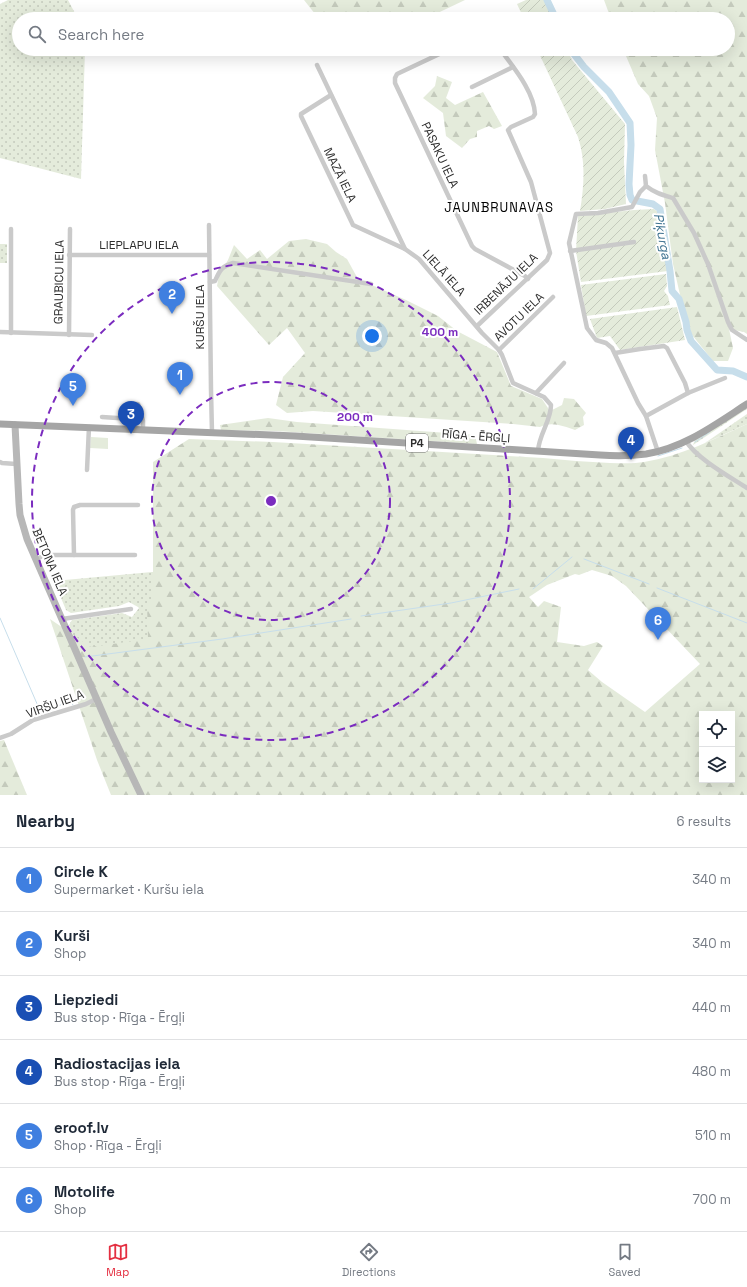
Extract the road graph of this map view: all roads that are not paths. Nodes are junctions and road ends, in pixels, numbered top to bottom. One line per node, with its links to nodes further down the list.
1 (435, 56): 17 (street, PASAKU IELA)
2 (505, 56): 4 (street, IRBENĀJU IELA)
3 (317, 65): 6 (street, LIELĀ IELA)
4 (513, 67): 5 (street); 17 (street, IRBENĀJU IELA)
5 (472, 87)
6 (331, 95): 13 (street, LIELĀ IELA); 13 (street, MAZĀ IELA)
7 (645, 176): 8 (street)
8 (646, 186): 14 (street); 26 (street)
9 (209, 225): 16 (street, KURŠU IELA)
10 (70, 229): 15 (street, GRAUBICU IELA)
11 (11, 230): 23 (street)
12 (634, 242): 14 (street)
13 (404, 249): 21 (street, LIELĀ IELA)
14 (570, 251): 28 (street)
15 (70, 255): 16 (street, LIEPLAPU IELA); 24 (street, GRAUBICU IELA)
16 (209, 255): 18 (street, KURŠU IELA)
17 (528, 278): 21 (street, IRBENĀJU IELA)
18 (210, 282): 19 (street); 42 (street, KURŠU IELA)
19 (370, 284)
20 (554, 297): 27 (street, AVOTU IELA)
21 (477, 326): 27 (street, LIELĀ IELA)
22 (0, 332): 23 (street)
23 (11, 333): 24 (street)
24 (69, 335): 25 (street)
25 (92, 335)
26 (747, 340)
27 (499, 350): 31 (street, LIELĀ IELA)
28 (615, 353): 32 (street); 36 (street)
29 (564, 364): 31 (street)
30 (725, 378): 32 (street)
31 (536, 393): 44 (street, LIELĀ IELA)
32 (688, 393): 36 (street)
33 (131, 404): 35 (street)
34 (747, 404): 43 (main road, RĪGA - ĒRGĻI / P4)
35 (141, 416): 37 (street); 41 (street)
36 (646, 416): 45 (street)
37 (102, 417)
38 (0, 424): 39 (main road, RĪGA - ĒRGĻI / P4)
39 (15, 425): 40 (main road, RĪGA - ĒRGĻI / P4); 47 (main road, BETONA IELA)
40 (89, 427): 41 (main road, RĪGA - ĒRGĻI / P4); 48 (street)
41 (143, 430): 42 (main road, RĪGA - ĒRGĻI / P4)
42 (212, 433): 44 (main road, RĪGA - ĒRGĻI / P4)
43 (686, 441): 45 (main road, RĪGA - ĒRGĻI / P4); 49 (street)
44 (538, 451): 45 (main road, RĪGA - ĒRGĻI / P4)
45 (658, 452)
46 (0, 462): 47 (street)
47 (16, 464): 53 (main road, BETONA IELA)
48 (87, 470)
49 (747, 488)
50 (138, 505): 51 (street)
51 (74, 555): 52 (street); 53 (street)
52 (135, 556)
53 (36, 559): 55 (main road, BETONA IELA)
54 (131, 609): 55 (street)
55 (62, 619): 56 (main road, BETONA IELA)
56 (96, 699): 57 (street, VIRŠU IELA); 58 (main road, BETONA IELA)
57 (0, 738)
58 (141, 795)

